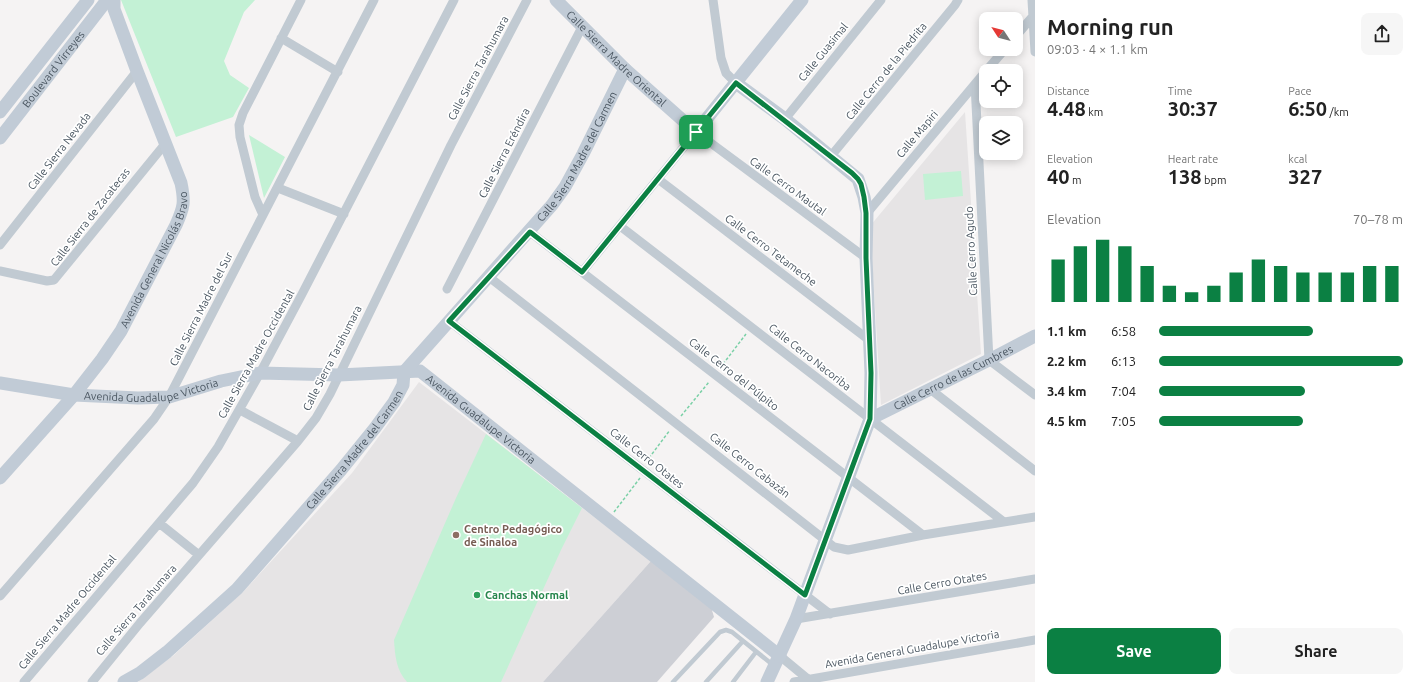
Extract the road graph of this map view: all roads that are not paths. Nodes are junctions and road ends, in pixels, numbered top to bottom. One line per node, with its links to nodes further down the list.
1 (88, 0): 26 (street, Boulevard Virreyes)
2 (301, 0): 16 (street)
3 (374, 0): 22 (street, Calle Sierra Madre del Sur)
4 (454, 0): 36 (street, Calle Sierra Madre Occidental)
5 (527, 0): 51 (street, Calle Sierra Tarahumara)
6 (556, 0): 14 (street, Calle Sierra Madre Oriental)
7 (713, 0): 24 (street)
8 (802, 0): 24 (street)
9 (881, 0): 27 (street, Calle Guasimal)
10 (958, 0): 31 (street, Calle Cerro de la Piedrita)
11 (1032, 0): 13 (street)
12 (109, 2): 21 (street, Avenida General Nicolás Bravo); 29 (street, Boulevard Virreyes)
13 (1034, 16): 15 (street); 17 (street)
14 (582, 27): 20 (street, Calle Sierra Madre Oriental); 44 (street, Calle Sierra Eréndira)
15 (1023, 28)
16 (281, 38): 22 (street); 35 (street)
17 (1035, 52)
18 (999, 56): 19 (street, Calle Mapiri)
19 (992, 64)
20 (625, 69): 28 (street, Calle Sierra Madre Oriental); 38 (street, Calle Sierra Madre del Carmen)
21 (136, 71): 30 (street, Avenida General Nicolás Bravo); 39 (street, Calle Sierra Nevada)
22 (338, 72): 33 (street, Calle Sierra Madre del Sur)
23 (979, 79): 25 (street, Calle Mapiri)
24 (736, 83): 27 (street); 28 (street)
25 (975, 84): 34 (street, Calle Mapiri); 48 (street, Calle Cerro Agudo)
26 (0, 112)
27 (785, 119): 31 (street)
28 (696, 132): 32 (street); 40 (street, Calle Cerro Mautal)
29 (0, 138)
30 (165, 144): 41 (street, Calle Sierra de Zacatecas); 55 (street, Avenida General Nicolás Bravo)
31 (832, 156): 34 (street)
32 (658, 179): 37 (street); 47 (street, Calle Cerro Tetameche)
33 (278, 188): 35 (street, Calle Sierra Madre del Sur); 36 (street)
34 (866, 213): 40 (street)
35 (263, 214): 56 (street, Calle Sierra Madre del Sur)
36 (344, 214): 50 (street, Calle Sierra Madre Occidental)
37 (620, 226): 42 (street); 58 (street, Calle Cerro Nacoriba)
38 (530, 232): 42 (street, Calle Cerro del Púlpito); 43 (street, Calle Sierra Madre del Carmen)
39 (0, 245)
40 (866, 258): 47 (street)
41 (0, 270)
42 (582, 272): 62 (street, Calle Cerro del Púlpito)
43 (489, 277): 45 (street, Calle Sierra Madre del Carmen); 67 (street, Calle Cerro Cabazán)
44 (447, 289)
45 (449, 321): 49 (street, Calle Sierra Madre del Carmen); 70 (street, Calle Cerro Otates)
46 (1035, 336): 48 (street, Calle Cerro de las Cumbres)
47 (869, 340): 58 (street)
48 (989, 360): 53 (street, Calle Cerro de las Cumbres); 54 (street)
49 (404, 372): 51 (street, Avenida Guadalupe Victoria); 77 (street, Avenida Guadalupe Victoria); 81 (street, Calle Sierra Madre del Carmen)
50 (260, 373): 51 (street, Avenida Guadalupe Victoria); 56 (street, Avenida Guadalupe Victoria); 57 (street, Calle Sierra Madre Occidental)
51 (339, 375): 59 (street, Calle Sierra Tarahumara)
52 (0, 383): 55 (street, Avenida Guadalupe Victoria)
53 (930, 389): 58 (street, Calle Cerro de las Cumbres); 60 (street)
54 (1035, 395)
55 (74, 396): 56 (street, Avenida Guadalupe Victoria); 61 (street, Avenida General Nicolás Bravo)
56 (169, 397): 71 (street, Calle Sierra Madre del Sur)
57 (240, 410): 59 (street); 65 (street, Calle Sierra Madre Occidental)
58 (870, 419): 62 (street); 64 (street, Calle Cerro Nacoriba)
59 (298, 441): 68 (street, Calle Sierra Tarahumara)
60 (1035, 471)
61 (0, 478)
62 (849, 478): 66 (street, Calle Cerro del Púlpito); 67 (street)
63 (1035, 517): 64 (street, Calle Cerro Cabazán)
64 (1004, 522): 66 (street, Calle Cerro Cabazán)
65 (159, 523): 68 (street); 79 (street, Calle Sierra Madre Occidental)
66 (923, 535): 67 (street, Calle Cerro Cabazán)
67 (825, 540): 70 (street)
68 (199, 555): 80 (street, Calle Sierra Tarahumara)
69 (1035, 579): 72 (street, Calle Cerro Otates)
70 (805, 595): 72 (street, Calle Cerro Otates); 73 (street)
71 (0, 596)
72 (830, 614): 73 (street, Calle Cerro Otates)
73 (796, 619): 77 (street)
74 (1035, 640): 78 (street, Avenida General Guadalupe Victoria)
75 (743, 641): 76 (lane); 82 (lane); 83 (lane)
76 (756, 652): 77 (lane); 84 (lane)
77 (777, 661): 78 (street); 85 (street)
78 (809, 680): 86 (street, Avenida General Guadalupe Victoria)
79 (24, 682)
80 (92, 682)
81 (124, 682)
82 (673, 682)
83 (706, 682)
84 (733, 682)
85 (768, 682)
86 (794, 682)

